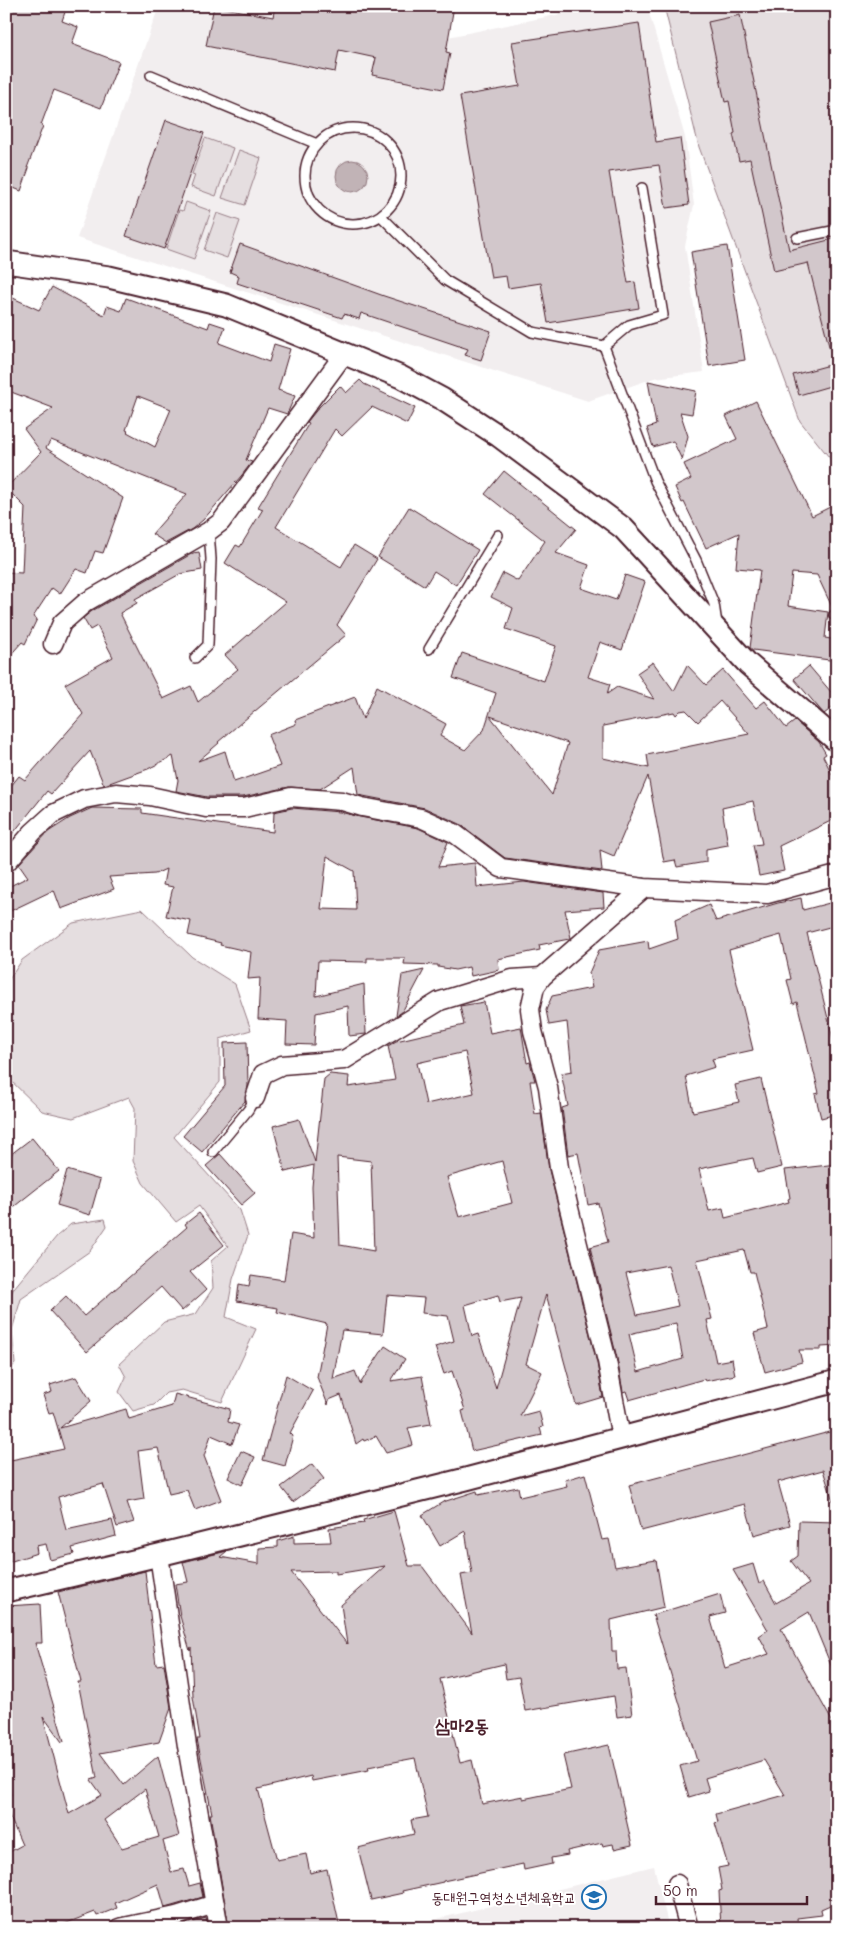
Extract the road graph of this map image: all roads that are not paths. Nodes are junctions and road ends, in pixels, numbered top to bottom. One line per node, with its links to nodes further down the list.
1 (151, 74): 2 (lane)
2 (317, 144): 4 (lane); 4 (lane)
3 (642, 188): 8 (lane)
4 (380, 216): 8 (lane)
5 (837, 230): 6 (lane)
6 (796, 238)
7 (6, 262): 9 (street)
8 (604, 346): 12 (lane)
9 (344, 354): 10 (street); 12 (street)
10 (209, 531): 13 (street); 15 (lane)
11 (498, 535): 14 (lane)
12 (718, 632): 16 (street)
13 (53, 644)
14 (429, 649)
15 (195, 658)
16 (837, 740)
17 (6, 863): 19 (street)
18 (837, 875): 19 (street)
19 (644, 888): 20 (street)
20 (542, 977): 21 (street); 24 (street)
21 (255, 1098): 22 (lane)
22 (213, 1152)
23 (837, 1381): 24 (street)
24 (621, 1438): 25 (street)
25 (159, 1555): 26 (street); 28 (street)
26 (6, 1591)
27 (677, 1884): 31 (street)
28 (215, 1904): 29 (street); 30 (street)
29 (119, 1928)
30 (218, 1928)
31 (689, 1928)

